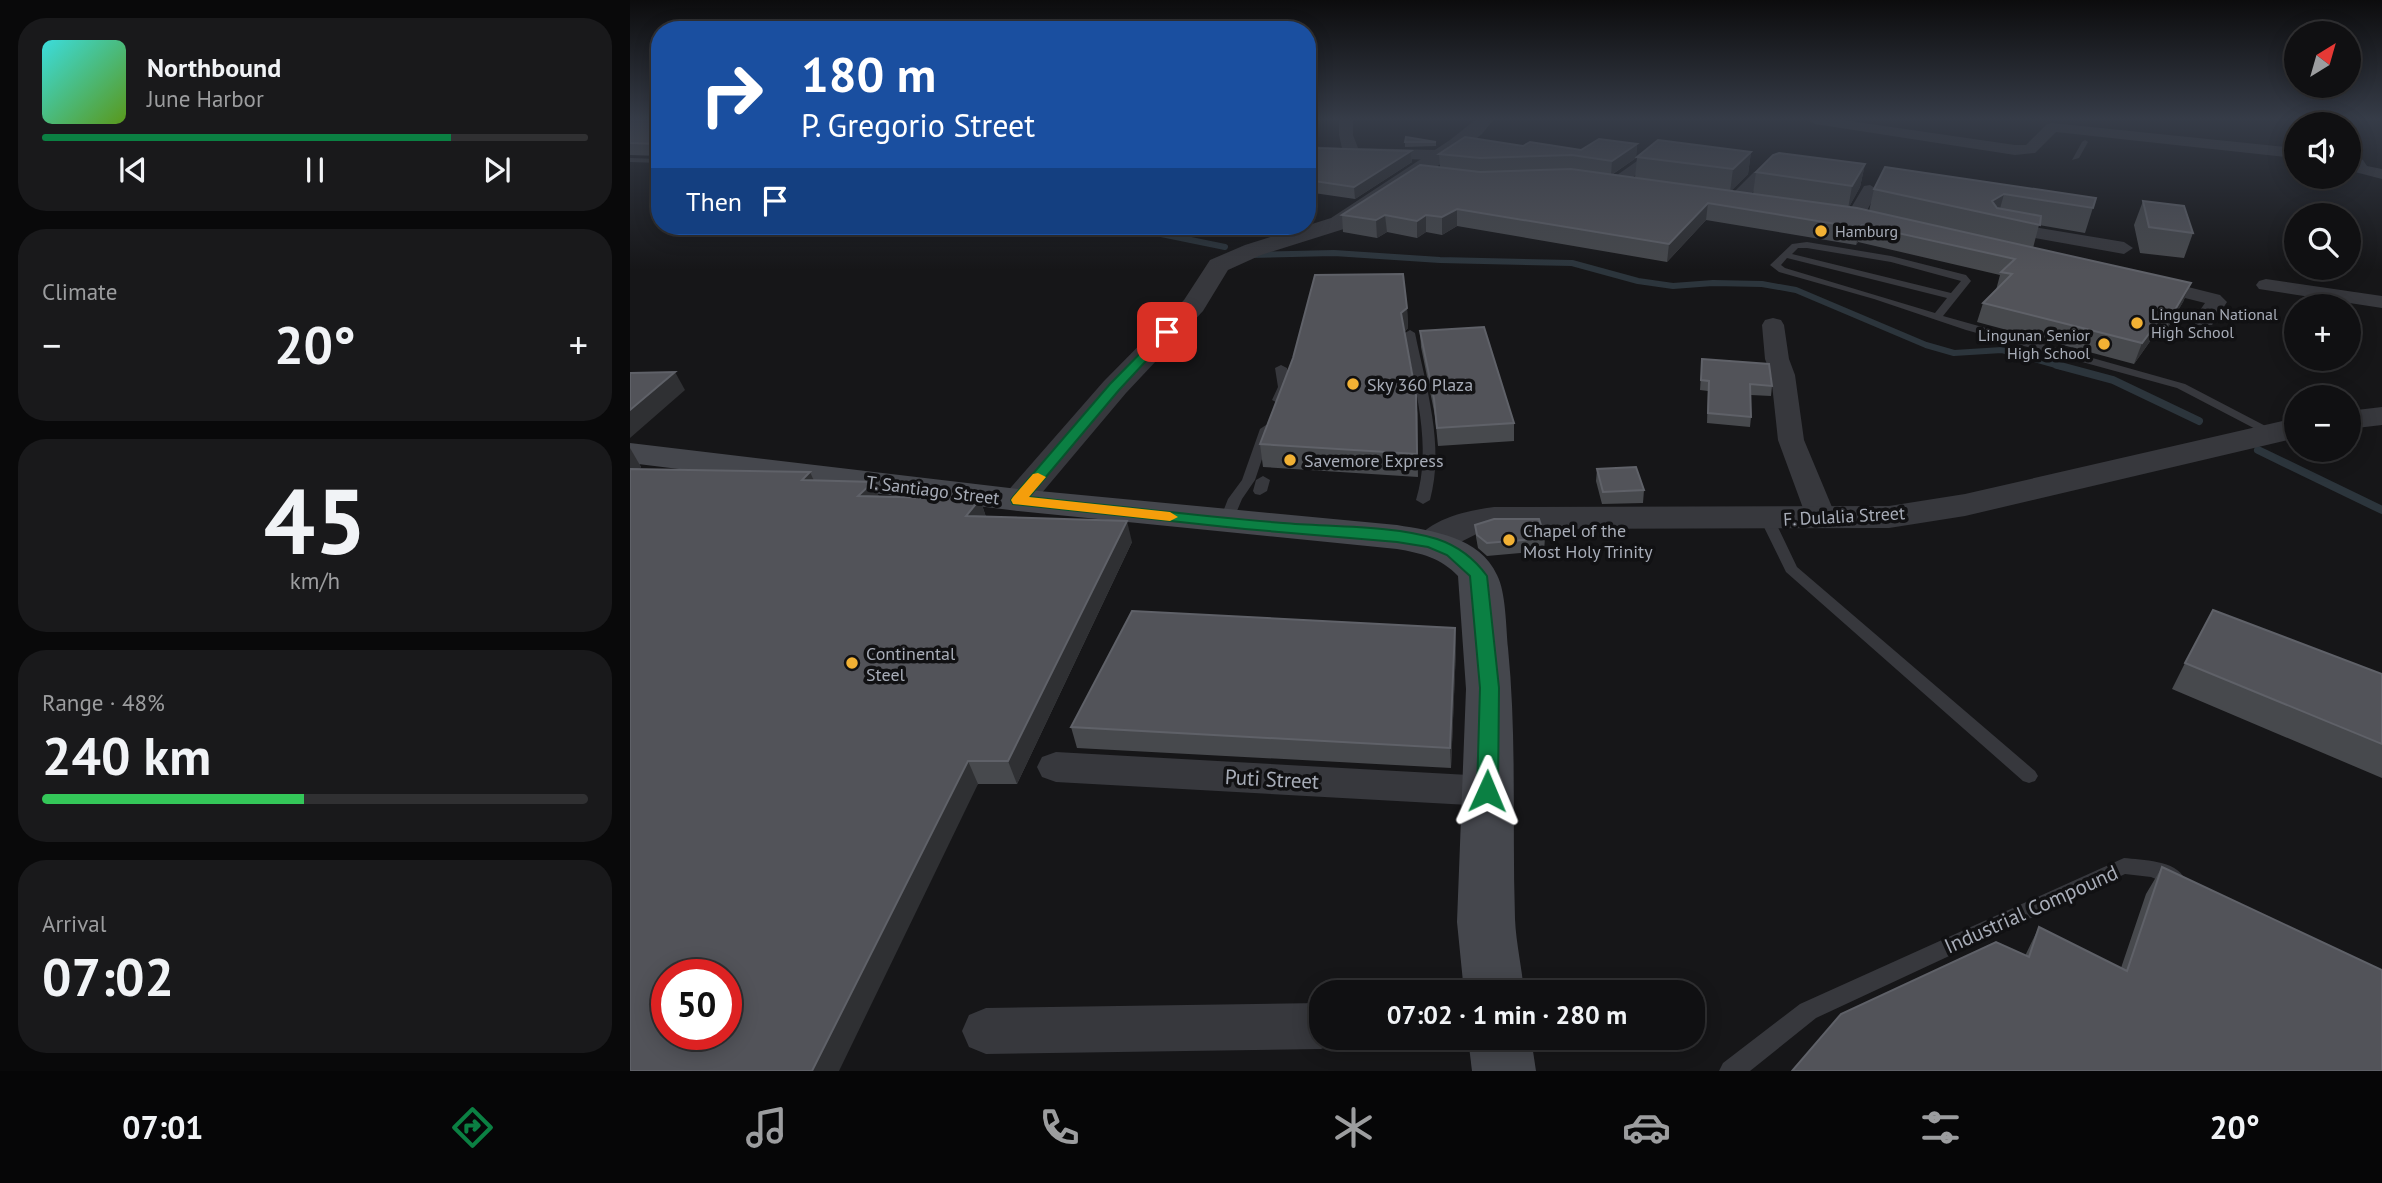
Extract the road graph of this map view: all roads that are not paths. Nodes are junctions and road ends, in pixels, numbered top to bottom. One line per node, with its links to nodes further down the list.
1 (1425, 170): 12 (street)
2 (1632, 170): 5 (street)
3 (1760, 175): 8 (street)
4 (1593, 180): 5 (street)
5 (1615, 183): 6 (street)
6 (1642, 187)
7 (1870, 190): 10 (street)
8 (1761, 205)
9 (2001, 207): 15 (street)
10 (1854, 219)
11 (2115, 224): 15 (street)
12 (1316, 231)
13 (1303, 235): 28 (street)
14 (1786, 255): 17 (lane); 17 (lane); 19 (lane)
15 (2125, 265): 20 (street)
16 (2266, 285): 18 (street)
17 (1954, 297): 19 (lane)
18 (2382, 302)
19 (1938, 316): 26 (lane)
20 (2204, 320)
21 (1773, 325): 30 (street)
22 (1410, 333): 31 (lane)
23 (1281, 368): 32 (lane)
24 (2382, 416): 25 (street)
25 (2361, 418)
26 (2283, 430): 30 (street, F. Dulalia Street)
27 (630, 453): 28 (main road, T. Santiago Street)
28 (1018, 500): 32 (main road, T. Santiago Street)
29 (1767, 519): 30 (street, F. Dulalia Street); 31 (street, F. Dulalia Street); 34 (lane)
30 (1822, 519)
31 (1427, 521): 32 (main road, T. Santiago Street); 35 (main road, T. Santiago Street)
32 (1226, 523)
33 (1056, 767): 35 (street, Puti Street)
34 (2029, 776)
35 (1487, 791): 37 (main road, T. Santiago Street)
36 (2189, 886): 42 (lane, Industrial Compound)
37 (1493, 980)
38 (1309, 1026): 39 (street)
39 (986, 1031)
40 (1501, 1050): 41 (main road)
41 (1504, 1071)
42 (1731, 1071)

